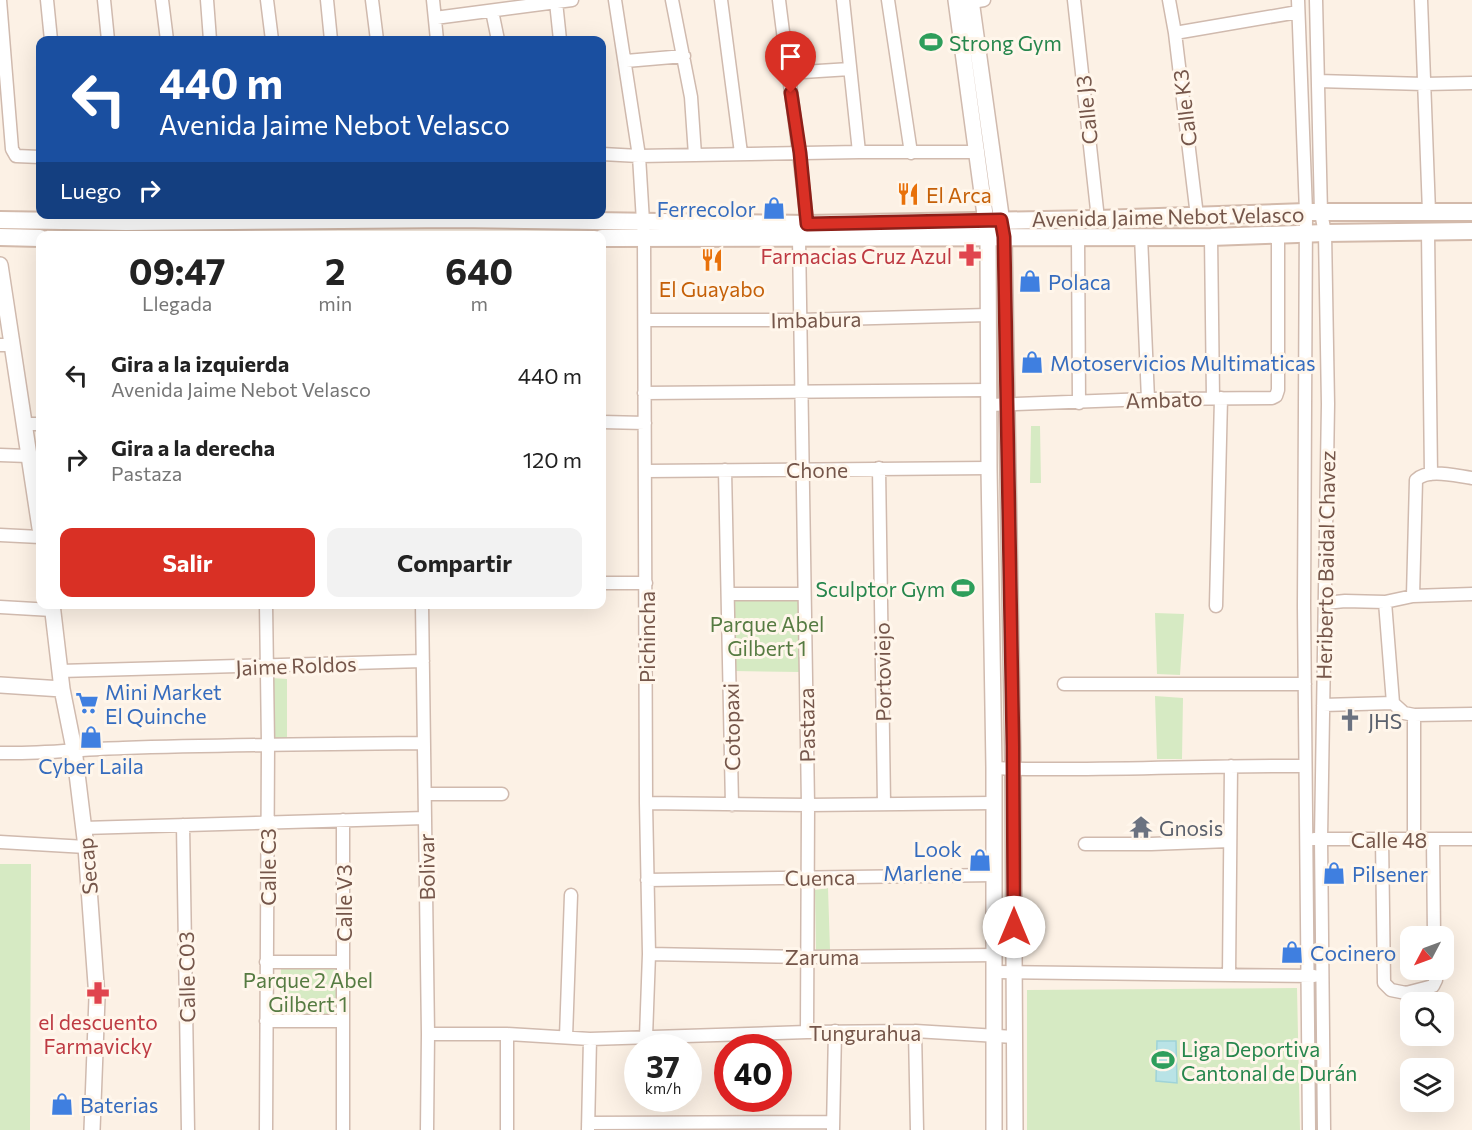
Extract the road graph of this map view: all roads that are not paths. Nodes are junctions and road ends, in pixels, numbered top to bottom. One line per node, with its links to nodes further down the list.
1 (0, 0): 39 (street)
2 (47, 0): 27 (street)
3 (104, 0): 28 (street)
4 (162, 0): 29 (street)
5 (207, 0): 30 (street)
6 (267, 0): 31 (street)
7 (327, 0): 32 (street)
8 (372, 0): 33 (street)
9 (433, 0): 25 (street)
10 (572, 0): 22 (street)
11 (615, 0): 38 (street, Pichincha)
12 (672, 0): 37 (street)
13 (721, 0): 47 (street)
14 (779, 0): 41 (street, Pastaza)
15 (843, 0): 40 (street)
16 (888, 0): 49 (street)
17 (971, 0): 46 (street); 62 (street)
18 (1074, 0): 60 (street, Calle J3)
19 (1169, 0): 26 (street, Calle K3)
20 (1316, 0): 42 (street, Heriberto Baidal Chavez)
21 (1421, 0): 44 (street)
22 (556, 2): 24 (street); 36 (street)
23 (1298, 6): 26 (street); 56 (street, Heriberto Baidal Chavez)
24 (492, 11): 25 (street); 35 (street)
25 (435, 18): 34 (street)
26 (1175, 33): 57 (street, Calle K3)
27 (51, 36)
28 (108, 36)
29 (166, 36)
30 (210, 36)
31 (272, 36)
32 (331, 36)
33 (376, 36)
34 (437, 36)
35 (497, 36)
36 (560, 36)
37 (684, 56): 38 (street); 51 (street)
38 (626, 62): 52 (street, Pichincha)
39 (3, 63): 53 (street)
40 (850, 69): 41 (street); 45 (street)
41 (787, 73): 48 (street, Pastaza)
42 (1318, 81): 44 (street); 56 (street, Heriberto Baidal Chavez)
43 (1472, 83): 44 (street)
44 (1424, 84): 54 (street)
45 (859, 152): 48 (street); 49 (street)
46 (978, 152): 49 (street); 62 (street)
47 (741, 153): 48 (street); 51 (street)
48 (800, 153): 64 (street, Pastaza)
49 (911, 153)
50 (606, 154): 52 (street)
51 (695, 155): 52 (street)
52 (639, 156): 63 (street, Pichincha)
53 (36, 157)
54 (1429, 212): 55 (main road, Avenida Jaime Nebot Velasco); 56 (main road, Avenida Jaime Nebot Velasco)
55 (1472, 212)
56 (1314, 213): 57 (main road, Avenida Jaime Nebot Velasco); 67 (street, Heriberto Baidal Chavez); 68 (street, Heriberto Baidal Chavez)
57 (1197, 216): 60 (main road, Avenida Jaime Nebot Velasco)
58 (63, 219): 61 (main road, Avenida Jaime Nebot Velasco)
59 (487, 219): 63 (main road, Avenida Jaime Nebot Velasco)
60 (1098, 219): 62 (main road, Avenida Jaime Nebot Velasco)
61 (0, 220)
62 (994, 220): 64 (main road, Avenida Jaime Nebot Velasco); 73 (street)
63 (643, 229): 64 (main road, Avenida Jaime Nebot Velasco); 72 (main road, Avenida Jaime Nebot Velasco); 79 (street, Pichincha)
64 (803, 231): 73 (main road, Avenida Jaime Nebot Velasco); 80 (street, Pastaza)
65 (1428, 231): 66 (main road, Avenida Jaime Nebot Velasco); 67 (main road, Avenida Jaime Nebot Velasco); 100 (street)
66 (1472, 231)
67 (1325, 232): 68 (main road, Avenida Jaime Nebot Velasco); 112 (street, Heriberto Baidal Chavez)
68 (1306, 233): 69 (main road, Avenida Jaime Nebot Velasco); 123 (street, Heriberto Baidal Chavez)
69 (1278, 234): 75 (main road, Avenida Jaime Nebot Velasco); 85 (street)
70 (1141, 236): 74 (main road, Avenida Jaime Nebot Velasco); 75 (main road, Avenida Jaime Nebot Velasco); 86 (street)
71 (0, 237): 76 (main road)
72 (606, 237)
73 (996, 237): 74 (main road, Avenida Jaime Nebot Velasco); 78 (street); 88 (street)
74 (1078, 237): 87 (street)
75 (1212, 237): 85 (street, Ambato)
76 (36, 238)
77 (0, 265): 81 (street)
78 (988, 315): 80 (street, Imbabura); 84 (street)
79 (645, 320): 80 (street, Imbabura); 83 (street, Pichincha)
80 (800, 320): 82 (street, Pastaza)
81 (6, 345): 91 (street)
82 (801, 391): 83 (street, Ambato); 84 (street, Ambato); 97 (street, Pastaza)
83 (644, 393): 90 (street, Pichincha)
84 (989, 398): 88 (street, Ambato); 96 (street)
85 (1217, 398): 86 (street, Ambato); 113 (street)
86 (1148, 399): 87 (street, Ambato)
87 (1079, 403): 88 (street, Ambato)
88 (1007, 404): 137 (street)
89 (606, 423): 90 (street)
90 (645, 423): 99 (street, Pichincha)
91 (24, 424): 92 (street); 94 (street)
92 (36, 424)
93 (0, 454): 94 (street)
94 (28, 456): 102 (street)
95 (879, 468): 96 (street, Chone); 97 (street, Chone); 142 (street, Portoviejo)
96 (988, 468): 136 (street)
97 (802, 469): 98 (street, Chone); 108 (street, Pastaza)
98 (725, 470): 99 (street, Chone); 107 (street, Cotopaxi)
99 (646, 471): 106 (street, Pichincha)
100 (1431, 474): 101 (street); 110 (street)
101 (1472, 478)
102 (36, 504)
103 (0, 534): 104 (street)
104 (36, 537)
105 (606, 583): 106 (street)
106 (646, 583): 140 (street, Pichincha)
107 (728, 594): 108 (street); 143 (street, Cotopaxi)
108 (804, 594): 144 (street, Pastaza)
109 (1472, 594): 110 (street)
110 (1413, 596): 111 (street)
111 (1385, 602): 112 (street); 126 (street)
112 (1325, 603): 127 (street, Heriberto Baidal Chavez)
113 (1216, 606)
114 (0, 607): 115 (street)
115 (36, 607)
116 (52, 609): 121 (street, Secap)
117 (266, 609): 120 (street, Calle C3)
118 (422, 609): 119 (street, Bolivar)
119 (423, 661): 120 (street, Jaime Roldos); 130 (street, Bolivar)
120 (266, 665): 121 (street, Jaime Roldos); 131 (street, Calle C3)
121 (60, 671): 125 (street, Secap)
122 (1064, 684): 123 (street)
123 (1305, 684): 135 (street, Heriberto Baidal Chavez)
124 (0, 685): 125 (street)
125 (62, 689): 132 (street, Secap)
126 (1393, 703): 127 (street); 129 (street)
127 (1323, 705): 151 (street, Heriberto Baidal Chavez)
128 (1472, 714): 129 (street)
129 (1414, 715): 153 (street)
130 (424, 743): 131 (street); 138 (street, Bolivar)
131 (268, 744): 132 (street); 147 (street, Calle C3)
132 (74, 749): 133 (street); 149 (street, Secap)
133 (0, 753)
134 (1231, 766): 135 (street); 137 (street); 156 (street)
135 (1305, 766): 150 (street, Heriberto Baidal Chavez)
136 (994, 768): 137 (street); 141 (street)
137 (1013, 769): 171 (street)
138 (425, 794): 139 (street); 145 (street, Bolivar)
139 (501, 794)
140 (646, 803): 143 (street); 162 (street, Pichincha)
141 (993, 803): 142 (street); 160 (street)
142 (884, 804): 144 (street)
143 (732, 805): 144 (street)
144 (808, 806): 161 (street, Pastaza)
145 (425, 818): 146 (street); 181 (street, Bolivar)
146 (343, 820): 147 (street); 169 (street, Calle V3)
147 (267, 822): 148 (street); 168 (street, Calle C3)
148 (183, 825): 149 (street); 193 (street, Calle C03)
149 (83, 828): 159 (street, Secap)
150 (1306, 839): 151 (street, Calle 48); 173 (street, Heriberto Baidal Chavez)
151 (1321, 839): 152 (street, Calle 48); 174 (street, Heriberto Baidal Chavez)
152 (1382, 839): 153 (street, Calle 48); 175 (street)
153 (1414, 839): 154 (street, Calle 48)
154 (1433, 839): 155 (street, Calle 48); 164 (street)
155 (1472, 839)
156 (1229, 841): 158 (street); 172 (street)
157 (0, 842): 159 (street)
158 (1085, 843)
159 (86, 847): 192 (street, Secap)
160 (994, 875): 161 (street, Cuenca); 166 (street)
161 (808, 877): 162 (street, Cuenca); 167 (street, Pastaza)
162 (647, 880): 165 (street, Pichincha)
163 (571, 895): 185 (street)
164 (1434, 926)
165 (649, 954): 167 (street, Zaruma); 183 (street, Pichincha)
166 (995, 955): 167 (street, Zaruma); 170 (street)
167 (808, 957): 180 (street, Pastaza)
168 (266, 962): 169 (street); 176 (street, Calle C3)
169 (343, 962): 177 (street, Calle V3)
170 (995, 972): 171 (street); 186 (street)
171 (1014, 973): 172 (street); 187 (street)
172 (1229, 975): 173 (street)
173 (1306, 976): 174 (street); 201 (street, Heriberto Baidal Chavez)
174 (1322, 976): 202 (street, Heriberto Baidal Chavez)
175 (1436, 980)
176 (266, 1021): 177 (street); 194 (street, Calle C3)
177 (343, 1021): 195 (street, Calle V3)
178 (835, 1031): 179 (street, Tungurahua); 180 (street, Tungurahua); 191 (street)
179 (915, 1031): 186 (street, Tungurahua); 198 (street)
180 (807, 1032): 184 (street, Tungurahua)
181 (428, 1034): 182 (street, Tungurahua); 196 (street, Bolivar)
182 (507, 1034): 185 (street, Tungurahua); 197 (street)
183 (645, 1034)
184 (702, 1035)
185 (566, 1037): 189 (street, Tungurahua)
186 (993, 1037): 187 (street, Tungurahua); 199 (street)
187 (1014, 1037): 200 (street)
188 (624, 1038): 189 (street, Tungurahua)
189 (590, 1039): 190 (street)
190 (588, 1126): 191 (street)
191 (833, 1126)
192 (92, 1130)
193 (188, 1130)
194 (266, 1130)
195 (344, 1130)
196 (427, 1130)
197 (507, 1130)
198 (917, 1130)
199 (994, 1130)
200 (1015, 1130)
201 (1309, 1130)
202 (1324, 1130)

